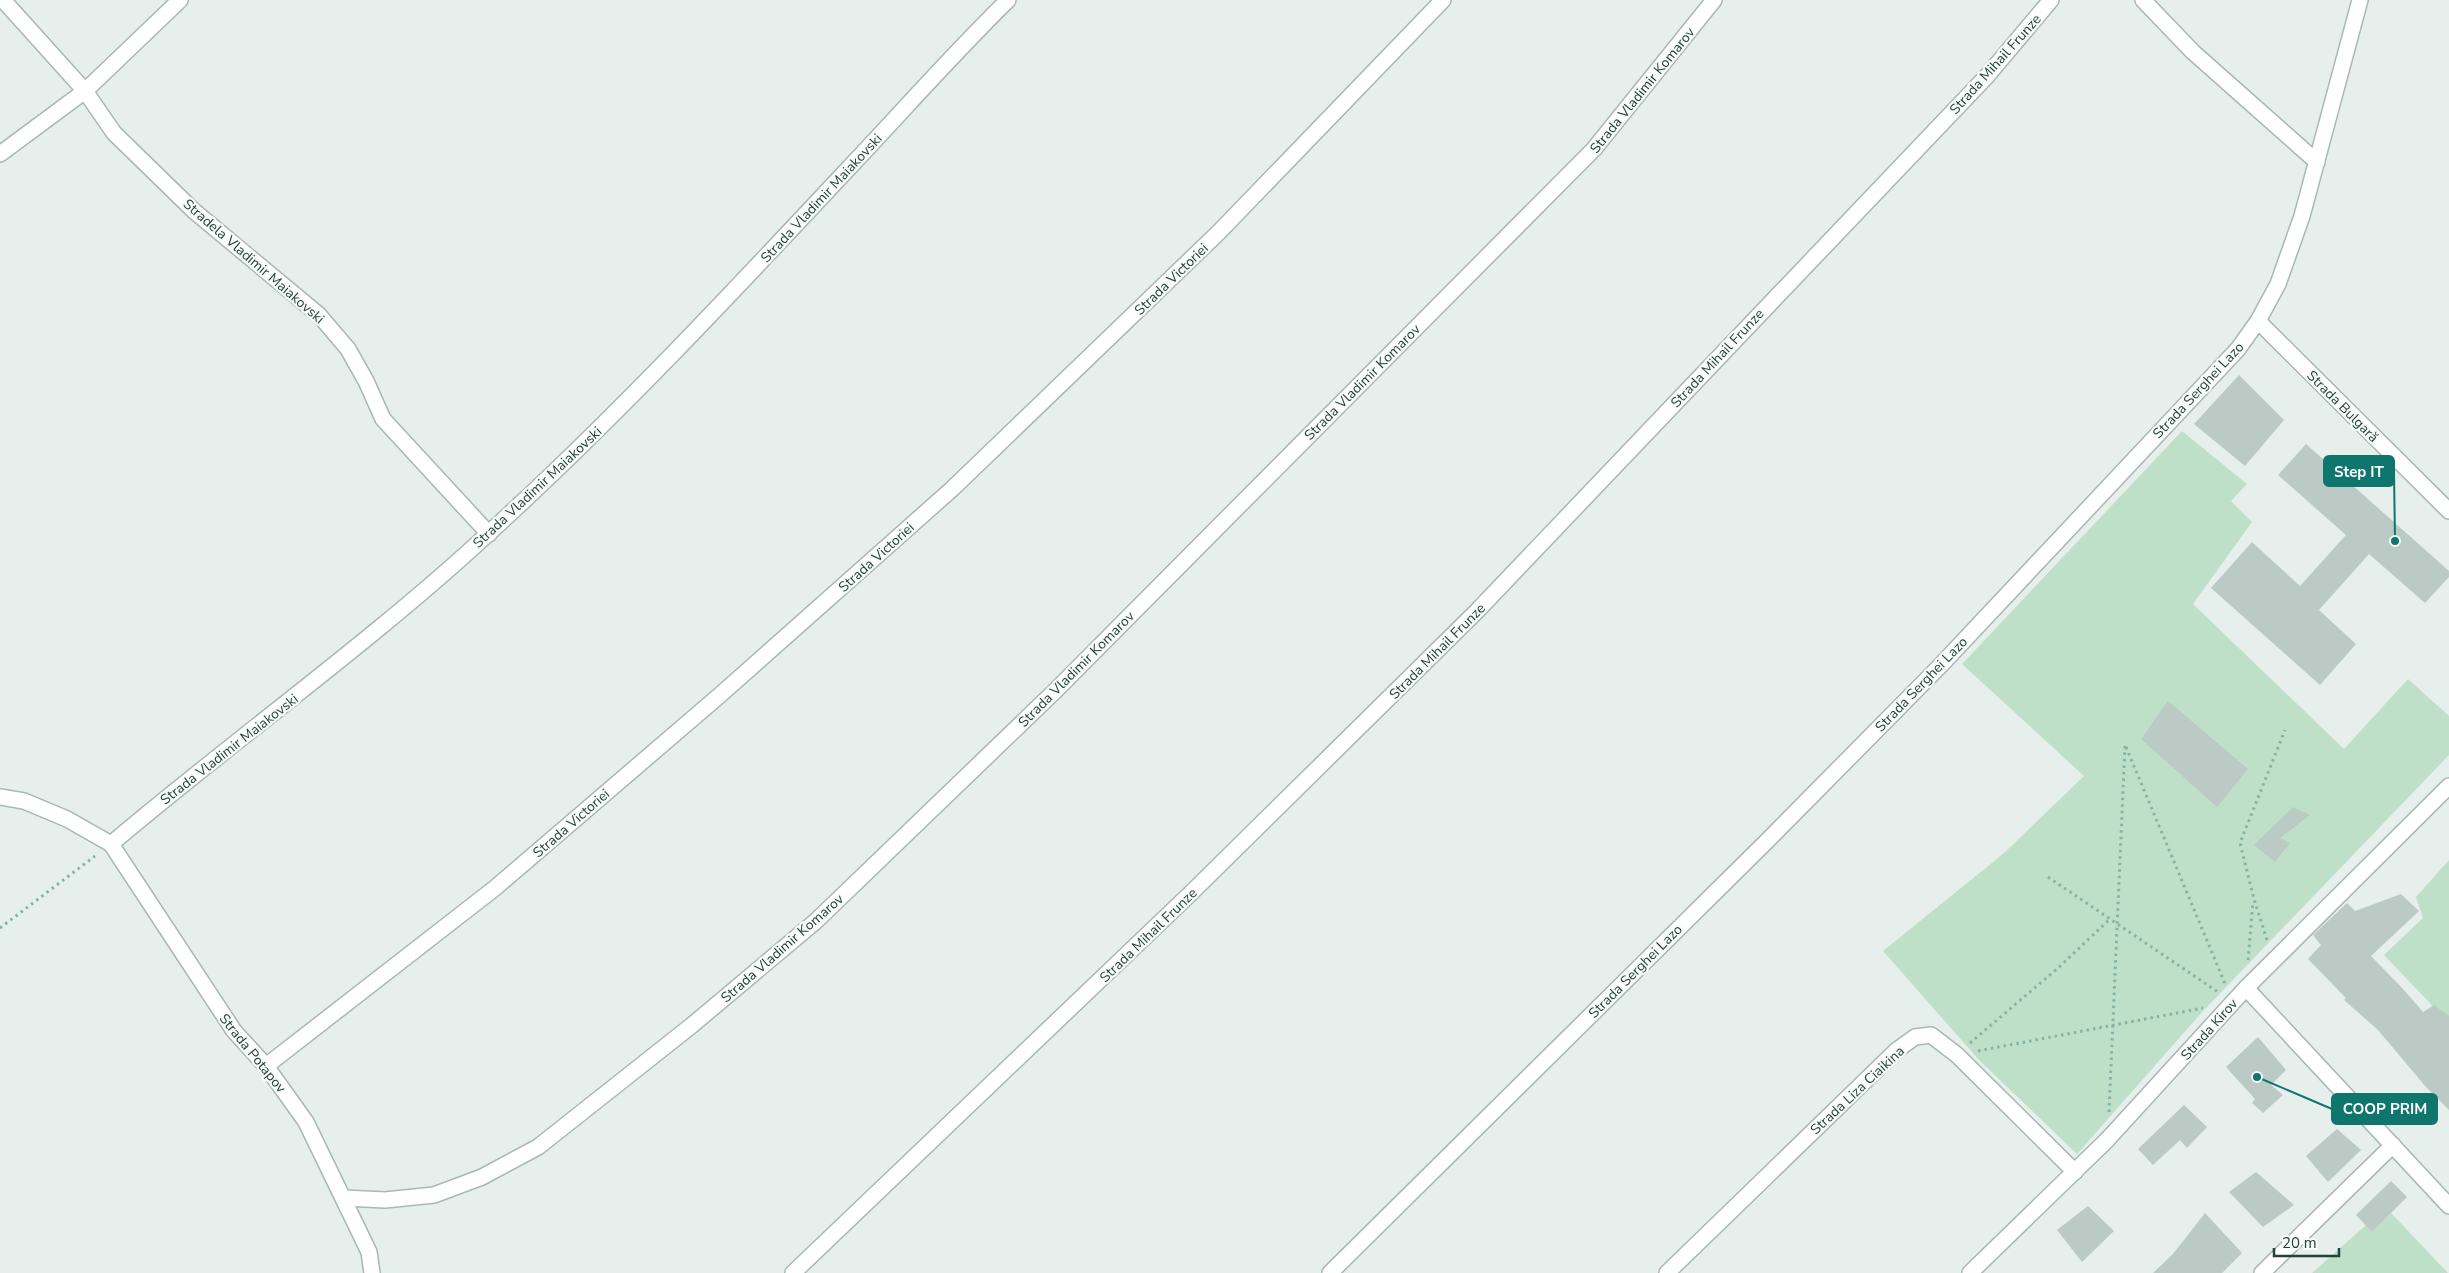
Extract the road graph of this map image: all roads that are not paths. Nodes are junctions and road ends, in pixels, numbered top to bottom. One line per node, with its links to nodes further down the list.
1 (3, 0): 9 (street, Stradela Vladimir Maiakovski)
2 (180, 0): 9 (street)
3 (1008, 0): 14 (street, Strada Vladimir Maiakovski)
4 (1443, 0): 19 (street, Strada Victoriei)
5 (1714, 0): 22 (street, Strada Vladimir Komarov)
6 (2051, 0): 25 (street, Strada Mihail Frunze)
7 (2143, 0): 11 (street)
8 (2360, 0): 11 (street, Strada Serghei Lazo)
9 (85, 91): 10 (street); 14 (street, Stradela Vladimir Maiakovski)
10 (0, 154)
11 (2317, 162): 12 (street, Strada Serghei Lazo)
12 (2258, 321): 13 (street, Strada Bulgară); 26 (street, Strada Serghei Lazo)
13 (2449, 512)
14 (489, 534): 17 (street, Strada Vladimir Maiakovski)
15 (2449, 786): 18 (street, Strada Kirov)
16 (0, 797): 17 (street)
17 (111, 844): 19 (street, Strada Potapov)
18 (2246, 988): 20 (street); 21 (street, Strada Kirov)
19 (266, 1066): 22 (street, Strada Potapov)
20 (2393, 1146): 23 (street); 29 (street)
21 (2075, 1172): 27 (street, Strada Liza Ciaikina); 28 (street, Strada Kirov)
22 (344, 1198): 24 (street, Strada Potapov)
23 (2449, 1206)
24 (372, 1273)
25 (793, 1273)
26 (1330, 1273)
27 (1667, 1273)
28 (1970, 1273)
29 (2262, 1273)

